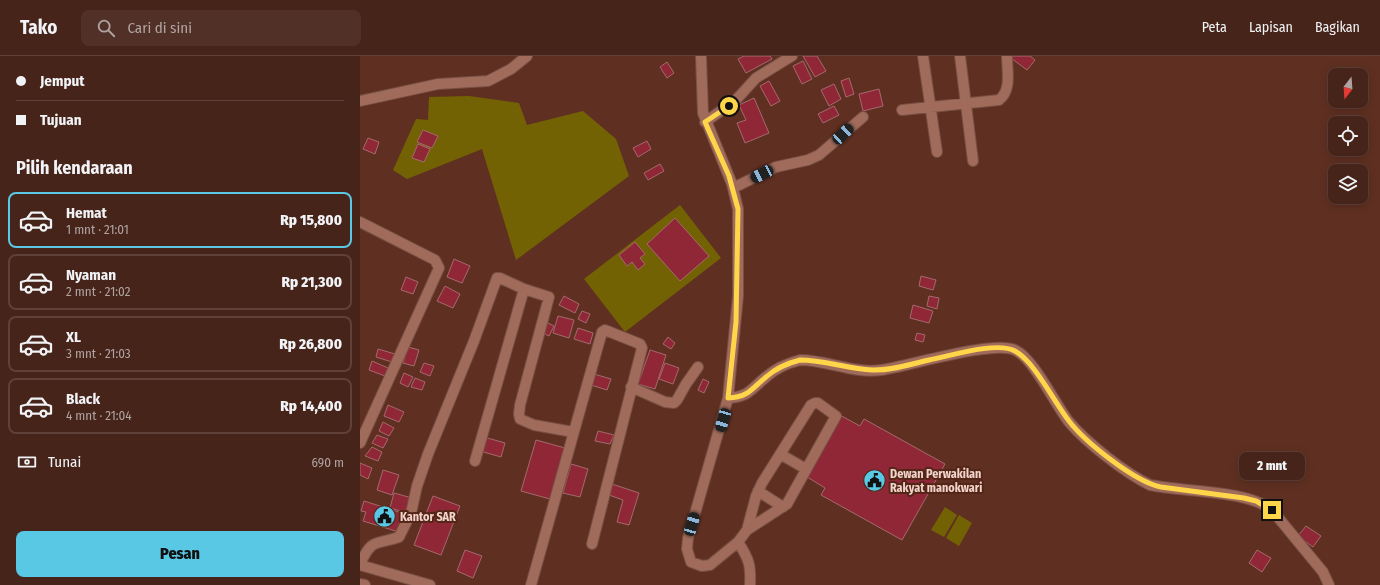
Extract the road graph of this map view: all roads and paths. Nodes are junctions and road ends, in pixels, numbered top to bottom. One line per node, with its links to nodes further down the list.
1 (527, 56): 7 (street)
2 (701, 56): 12 (street)
3 (792, 56): 12 (street)
4 (923, 56): 9 (street)
5 (960, 56): 8 (street)
6 (1007, 56): 8 (street)
7 (360, 101)
8 (967, 103): 9 (street); 14 (street)
9 (930, 107): 10 (street); 13 (street)
10 (902, 110)
11 (863, 117): 15 (street)
12 (705, 122): 15 (street)
13 (936, 152)
14 (973, 161)
15 (733, 188): 20 (street)
16 (360, 222): 22 (street)
17 (524, 289): 21 (street); 24 (street); 31 (street)
18 (698, 367): 19 (street)
19 (631, 387): 21 (street); 30 (street)
20 (728, 398): 29 (street); 37 (street)
21 (573, 432): 35 (street)
22 (360, 444)
23 (780, 454): 25 (street); 25 (street); 26 (street)
24 (475, 461)
25 (806, 469): 27 (street)
26 (758, 491): 27 (street); 28 (street)
27 (783, 508): 28 (street)
28 (747, 530): 29 (street)
29 (738, 542): 36 (street)
30 (592, 544)
31 (360, 565): 34 (street)
32 (360, 584): 33 (street)
33 (365, 585)
34 (430, 585)
35 (531, 585)
36 (750, 585)
37 (1329, 585)

